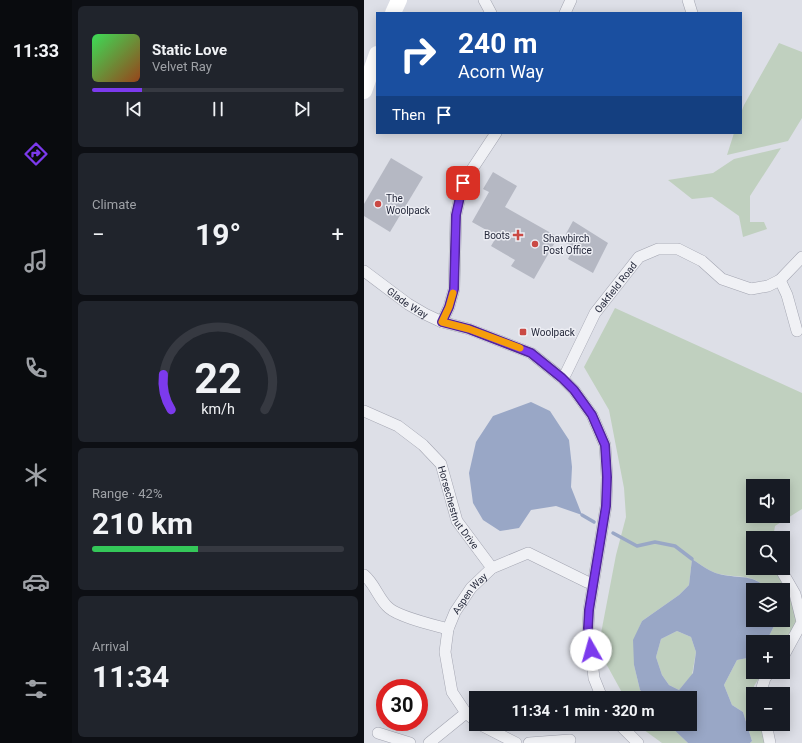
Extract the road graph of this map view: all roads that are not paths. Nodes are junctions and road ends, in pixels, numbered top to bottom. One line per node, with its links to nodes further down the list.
1 (484, 0): 3 (street)
2 (688, 0): 4 (street)
3 (490, 12)
4 (692, 12)
5 (376, 57): 6 (main road)
6 (364, 91)
7 (495, 134): 11 (street)
8 (802, 257): 10 (street, Oakfield Road)
9 (364, 271): 11 (street, Glade Way)
10 (780, 280): 12 (street); 13 (street, Oakfield Road)
11 (442, 322): 13 (street, Glade Way)
12 (797, 331)
13 (562, 378): 18 (street, Glade Way)
14 (364, 411): 15 (street, Horsechestnut Drive)
15 (492, 568): 18 (street, Aspen Way); 20 (street, Aspen Way)
16 (364, 575): 20 (street)
17 (784, 575): 19 (street)
18 (593, 584): 22 (street, Glade Way)
19 (802, 622): 21 (street)
20 (448, 629): 23 (street, Aspen Way)
21 (790, 644)
22 (599, 691)
23 (466, 713): 24 (street, Aspen Way); 31 (street)
24 (469, 715)
25 (493, 731): 32 (street)
26 (626, 731): 34 (street)
27 (767, 731): 35 (street)
28 (378, 733): 30 (street)
29 (570, 740): 33 (street)
30 (410, 743)
31 (429, 743)
32 (516, 743)
33 (529, 743)
34 (638, 743)
35 (770, 743)

